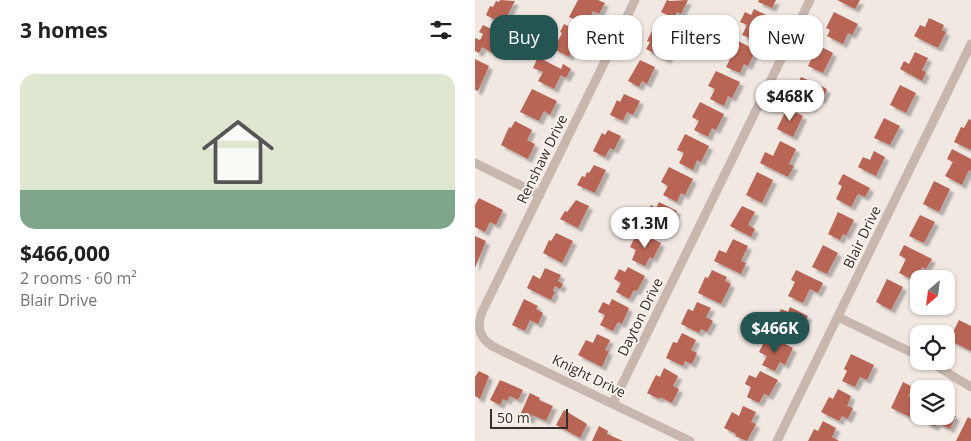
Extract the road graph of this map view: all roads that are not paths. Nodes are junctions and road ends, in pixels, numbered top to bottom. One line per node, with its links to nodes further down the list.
1 (635, 0): 5 (street, Renshaw Drive)
2 (810, 0): 11 (street, Dayton Drive)
3 (971, 44): 6 (street, Blair Drive)
4 (475, 164): 5 (street)
5 (540, 195): 7 (street, Renshaw Drive)
6 (838, 317): 8 (street); 13 (street, Blair Drive)
7 (480, 332): 11 (street, Knight Drive)
8 (910, 352)
9 (943, 370): 10 (street)
10 (971, 387)
11 (613, 404): 12 (street, Knight Drive)
12 (690, 441)
13 (777, 441)

